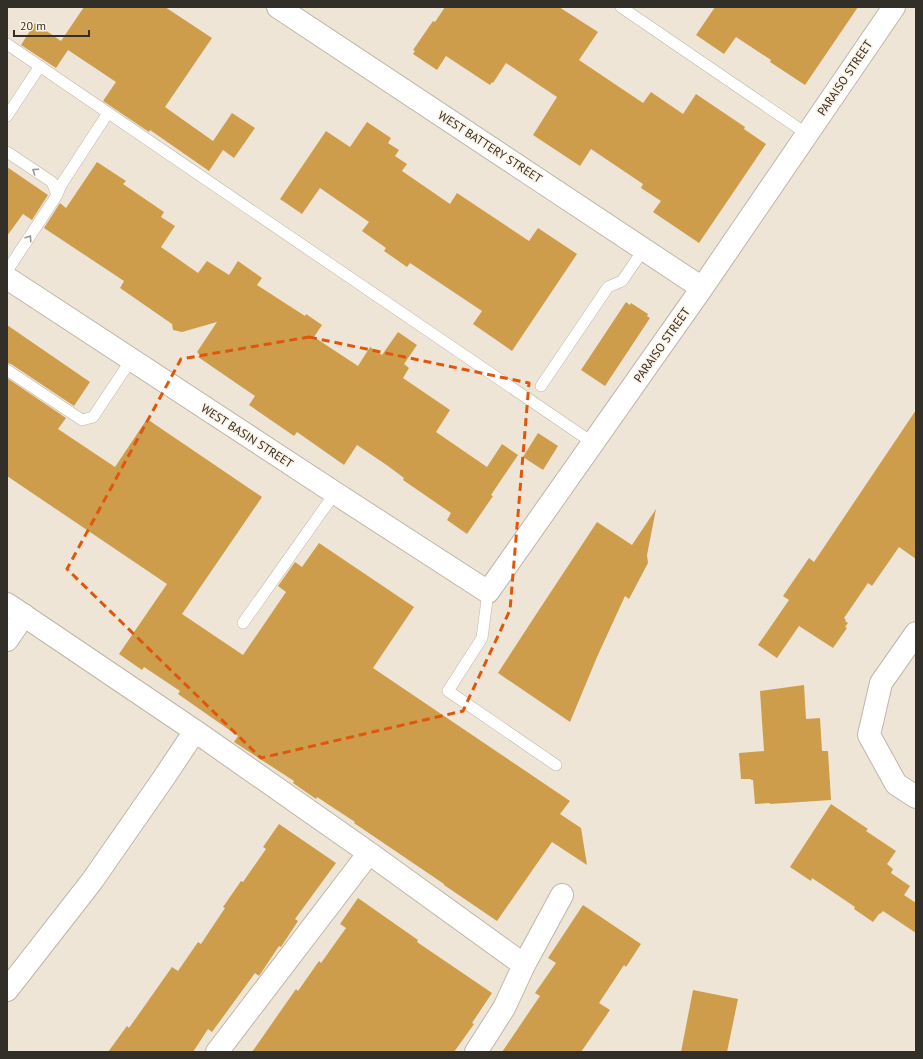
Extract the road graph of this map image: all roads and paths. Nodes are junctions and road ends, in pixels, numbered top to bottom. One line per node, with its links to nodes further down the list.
1 (278, 7): 11 (street, WEST BATTERY STREET)
2 (621, 7): 8 (lane)
3 (894, 7): 8 (street, PARAISO STREET)
4 (7, 44): 5 (lane)
5 (40, 66): 6 (lane); 7 (lane)
6 (108, 113): 10 (lane); 18 (lane)
7 (7, 116)
8 (807, 134): 14 (street, PARAISO STREET)
9 (7, 152): 10 (lane, one-way to 9)
10 (57, 195): 12 (lane, one-way to 10)
11 (644, 249): 14 (street, WEST BATTERY STREET); 17 (lane)
12 (7, 271)
13 (7, 278): 15 (street, WEST BASIN STREET)
14 (702, 288): 18 (street, PARAISO STREET)
15 (131, 360): 16 (lane); 19 (street, WEST BASIN STREET)
16 (7, 370)
17 (541, 386)
18 (593, 443): 20 (street, PARAISO STREET)
19 (335, 493): 20 (street, WEST BASIN STREET); 22 (lane)
20 (488, 592): 26 (lane, PARAISO STREET)
21 (15, 609): 24 (street); 25 (street)
22 (243, 623)
23 (916, 633): 27 (street)
24 (7, 640)
25 (195, 731): 28 (street); 31 (street)
26 (556, 765)
27 (916, 797)
28 (368, 853): 30 (street); 32 (street)
29 (562, 895): 30 (street)
30 (524, 965): 33 (street)
31 (7, 990)
32 (217, 1052)
33 (476, 1052)

